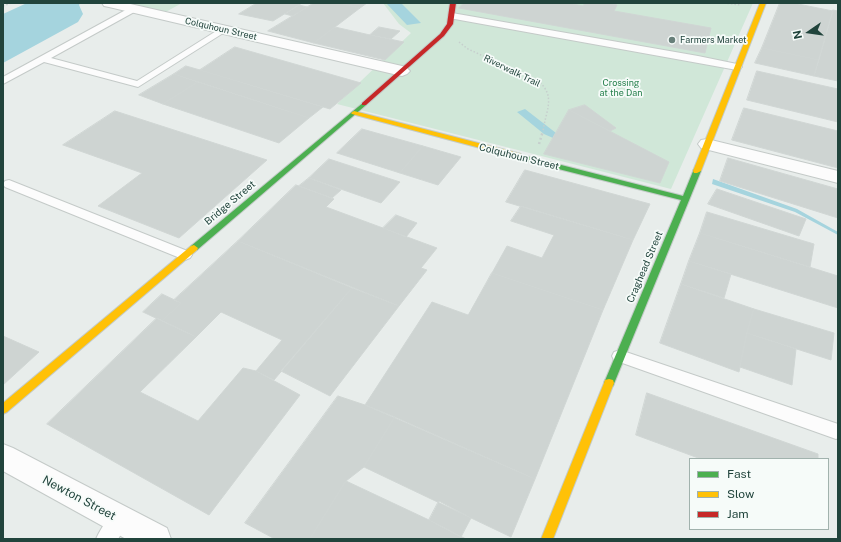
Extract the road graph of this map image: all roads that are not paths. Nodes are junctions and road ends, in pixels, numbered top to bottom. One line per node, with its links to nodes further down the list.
1 (109, 3): 4 (street, Colquhoun Street)
2 (453, 3): 5 (street, Bridge Street)
3 (763, 3): 8 (street, Craghead Street)
4 (133, 9): 6 (street, Colquhoun Street); 7 (lane)
5 (452, 16): 8 (lane); 9 (street, Bridge Street)
6 (224, 30): 7 (lane); 9 (street, Colquhoun Street)
7 (43, 59): 10 (lane)
8 (737, 67): 12 (street, Craghead Street)
9 (402, 71): 11 (street, Bridge Street)
10 (3, 81)
11 (354, 113): 15 (street, Colquhoun Street); 16 (street, Bridge Street)
12 (707, 144): 13 (street); 15 (street, Craghead Street)
13 (838, 177)
14 (9, 184): 16 (lane)
15 (686, 199): 17 (street, Craghead Street)
16 (185, 254): 18 (street, Bridge Street)
17 (620, 356): 19 (lane); 23 (street, Craghead Street)
18 (3, 408)
19 (836, 431)
20 (3, 457): 21 (street, Newton Street)
21 (113, 530): 22 (street, Newton Street)
22 (156, 539)
23 (547, 539)

